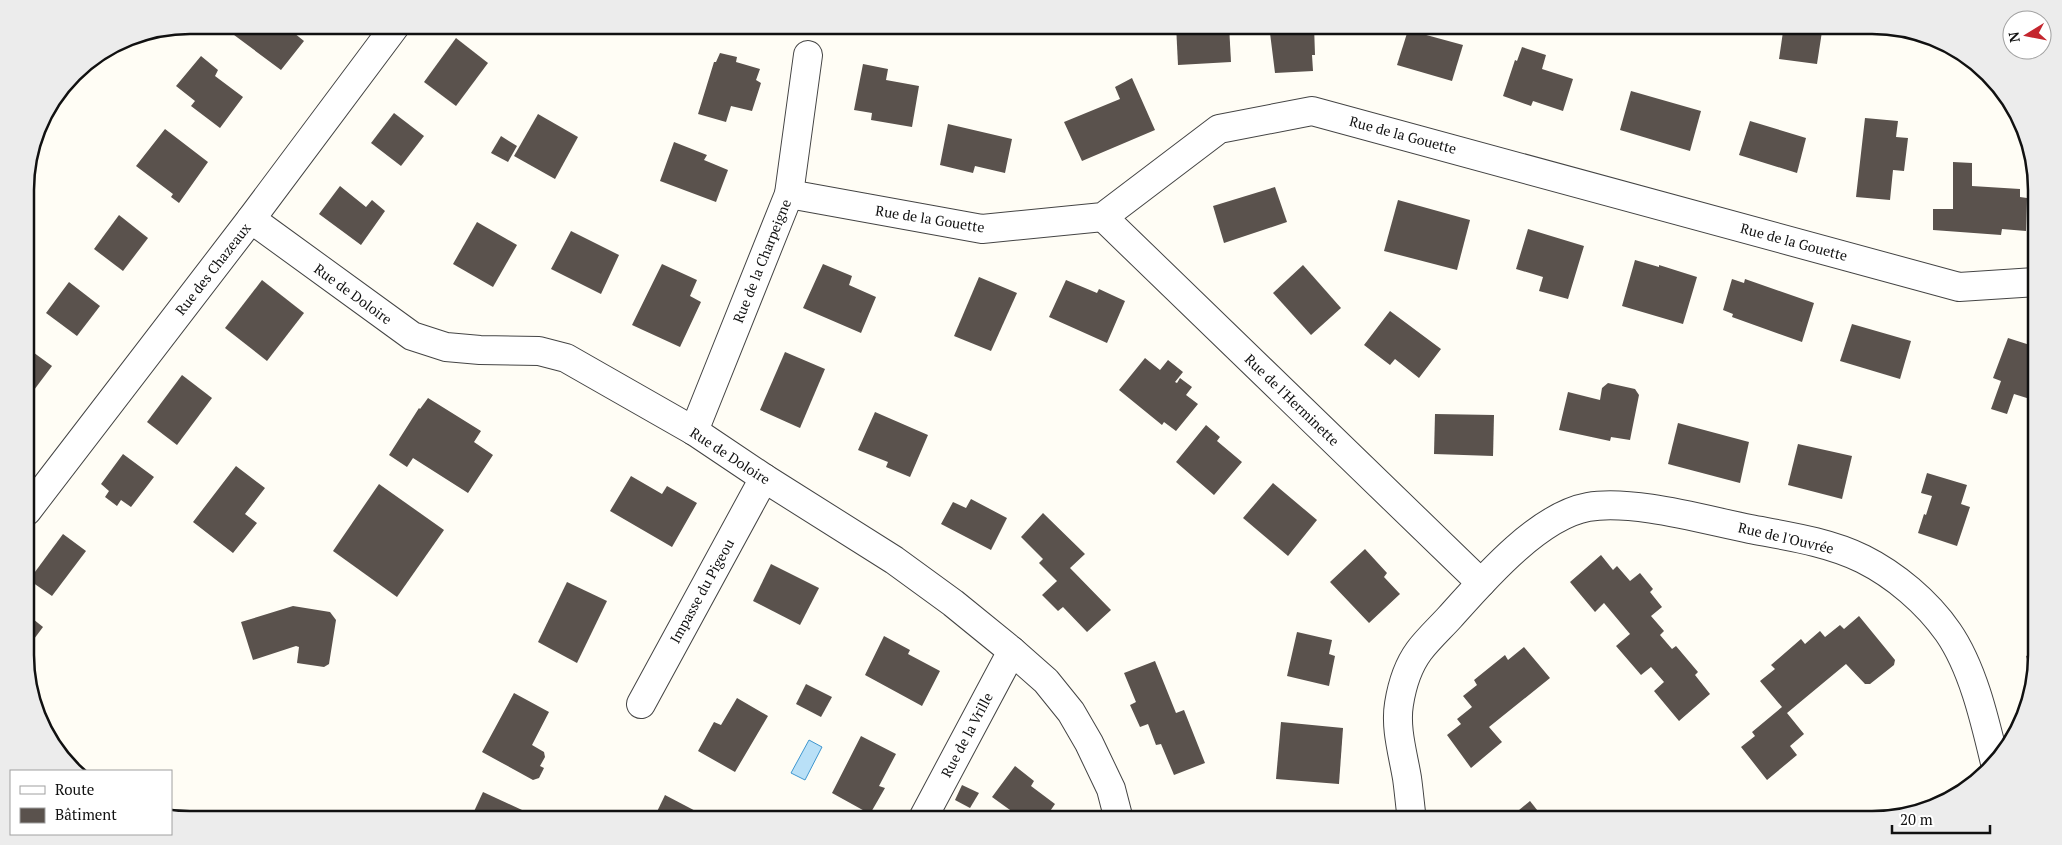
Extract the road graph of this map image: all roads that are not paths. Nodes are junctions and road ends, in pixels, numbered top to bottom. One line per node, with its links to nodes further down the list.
1 (389, 34): 5 (street, Rue des Chazeaux)
2 (808, 55): 3 (street, Rue de la Charpeigne)
3 (789, 194): 4 (street, Rue de la Gouette); 7 (street, Rue de la Charpeigne)
4 (1102, 217): 6 (street, Rue de la Gouette); 10 (street, Rue de l'Herminette)
5 (251, 219): 7 (street, Rue de Doloire); 9 (street, Rue des Chazeaux)
6 (2028, 283)
7 (694, 432): 8 (street, Rue de Doloire)
8 (764, 478): 11 (street, Rue de Doloire); 12 (street, Impasse du Pigeou)
9 (34, 501)
10 (1481, 583): 13 (street, Rue de l'Ouvrée); 16 (street, Rue de l'Ouvrée)
11 (1012, 651): 14 (street, Rue de la Vrille); 15 (street, Rue de Doloire)
12 (641, 704)
13 (1993, 754)
14 (927, 811)
15 (1117, 811)
16 (1411, 811)

